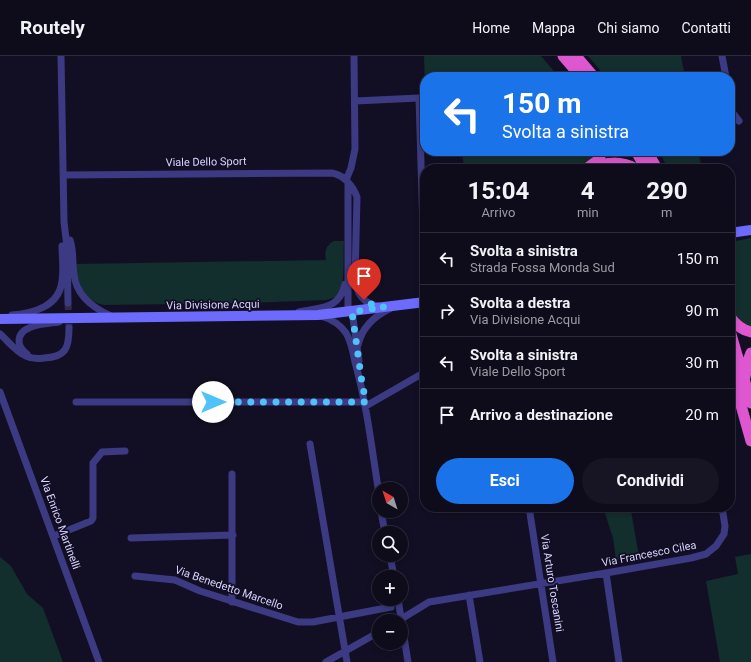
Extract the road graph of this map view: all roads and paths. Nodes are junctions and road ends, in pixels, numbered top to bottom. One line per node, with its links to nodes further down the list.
1 (61, 56): 17 (street)
2 (354, 56): 9 (street)
3 (563, 56): 6 (highway)
4 (576, 56): 7 (highway)
5 (722, 56): 8 (street)
6 (577, 72)
7 (590, 72)
8 (725, 72)
9 (355, 101): 12 (street); 18 (street)
10 (735, 116): 11 (street)
11 (739, 121)
12 (420, 131)
13 (600, 156): 14 (highway)
14 (593, 164)
15 (609, 164): 16 (highway)
16 (620, 164)
17 (64, 175): 18 (street, Viale Dello Sport); 19 (street)
18 (347, 182): 22 (street); 26 (street)
19 (65, 226): 24 (street); 30 (street); 31 (street)
20 (751, 230): 21 (main road)
21 (735, 233)
22 (348, 272): 27 (street); 29 (street)
23 (420, 303): 25 (main road, Via Divisione Acqui)
24 (68, 304)
25 (400, 305): 26 (main road, Via Divisione Acqui); 36 (street)
26 (384, 307): 27 (main road, Via Divisione Acqui)
27 (350, 312): 28 (main road, Via Divisione Acqui); 36 (street)
28 (318, 315): 29 (main road, Via Divisione Acqui); 42 (street)
29 (281, 316): 31 (main road, Via Divisione Acqui)
30 (0, 318): 32 (main road, Via Divisione Acqui)
31 (117, 318): 32 (main road, Via Divisione Acqui)
32 (71, 323): 39 (street); 39 (street)
33 (735, 324): 34 (highway)
34 (751, 332)
35 (0, 334): 39 (street)
36 (358, 347): 42 (street)
37 (735, 348): 41 (highway)
38 (751, 353): 41 (highway)
39 (45, 358)
40 (420, 375): 47 (street)
41 (744, 380): 46 (highway)
42 (362, 383): 47 (street)
43 (735, 384): 48 (highway)
44 (0, 392): 56 (street, Via Enrico Martinelli)
45 (76, 402): 47 (street)
46 (751, 403)
47 (366, 404): 52 (street)
48 (751, 441)
49 (310, 444): 65 (street)
50 (125, 451): 56 (street)
51 (232, 474): 55 (street)
52 (377, 482)
53 (530, 512): 60 (street, Via Arturo Toscanini)
54 (723, 512): 58 (street, Via Francesco Cilea)
55 (233, 535): 57 (street); 62 (street)
56 (54, 536): 69 (street, Via Enrico Martinelli)
57 (131, 538)
58 (606, 573): 60 (street, Via Francesco Cilea); 75 (street)
59 (135, 576): 62 (street, Via Benedetto Marcello)
60 (542, 584): 61 (street, Via Francesco Cilea); 74 (street, Via Arturo Toscanini)
61 (469, 595): 64 (street, Via Francesco Cilea); 73 (street)
62 (232, 602): 65 (street, Via Benedetto Marcello)
63 (391, 607): 65 (street, Via Benedetto Marcello)
64 (408, 615)
65 (339, 618): 68 (street)
66 (372, 636): 68 (street)
67 (406, 650): 72 (street)
68 (345, 651): 70 (street); 71 (street)
69 (99, 662)
70 (326, 662)
71 (347, 662)
72 (408, 662)
73 (480, 662)
74 (553, 662)
75 (619, 662)

